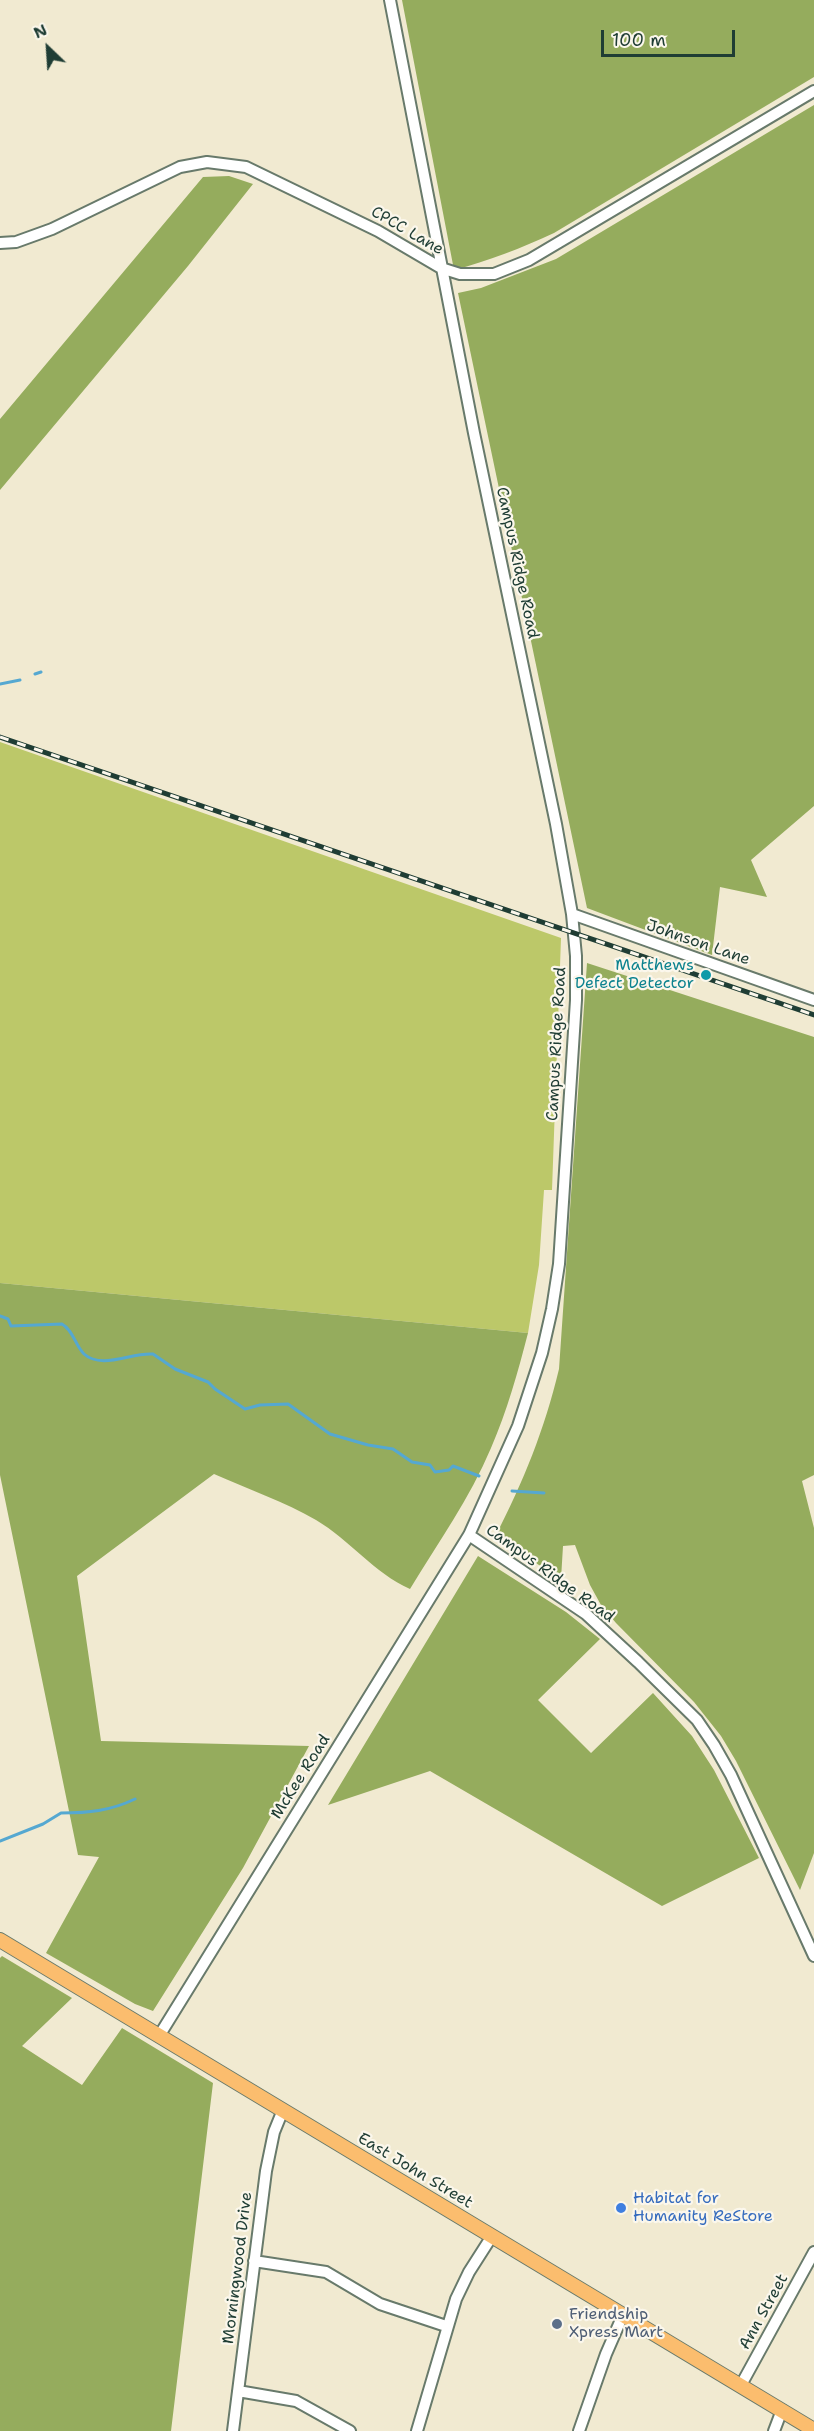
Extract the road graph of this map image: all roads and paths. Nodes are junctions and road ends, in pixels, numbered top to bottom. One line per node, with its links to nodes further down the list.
1 (390, 0): 4 (street, Campus Ridge Road)
2 (814, 91): 4 (street, CPCC Lane)
3 (0, 243): 4 (street, CPCC Lane)
4 (441, 268): 5 (street, Campus Ridge Road)
5 (572, 914): 6 (street, Johnson Lane); 7 (street, Campus Ridge Road)
6 (814, 1000)
7 (470, 1534): 9 (street, Campus Ridge Road); 10 (street, McKee Road)
8 (0, 1940): 10 (main road, East John Street)
9 (814, 1956)
10 (159, 2036): 11 (main road, East John Street)
11 (283, 2110): 12 (main road, East John Street); 14 (street, Morningwood Drive)
12 (492, 2236): 15 (main road, East John Street); 16 (street)
13 (814, 2252): 17 (street, Ann Street)
14 (254, 2261): 16 (street); 18 (street, Morningwood Drive)
15 (623, 2315): 17 (main road, East John Street); 24 (street)
16 (446, 2326): 23 (street)
17 (741, 2385): 19 (main road, East John Street)
18 (238, 2391): 21 (street, Morningwood Drive); 22 (street)
19 (782, 2410): 20 (main road, East John Street); 25 (street)
20 (814, 2430)
21 (233, 2431)
22 (350, 2431)
23 (417, 2431)
24 (579, 2431)
25 (774, 2431)

